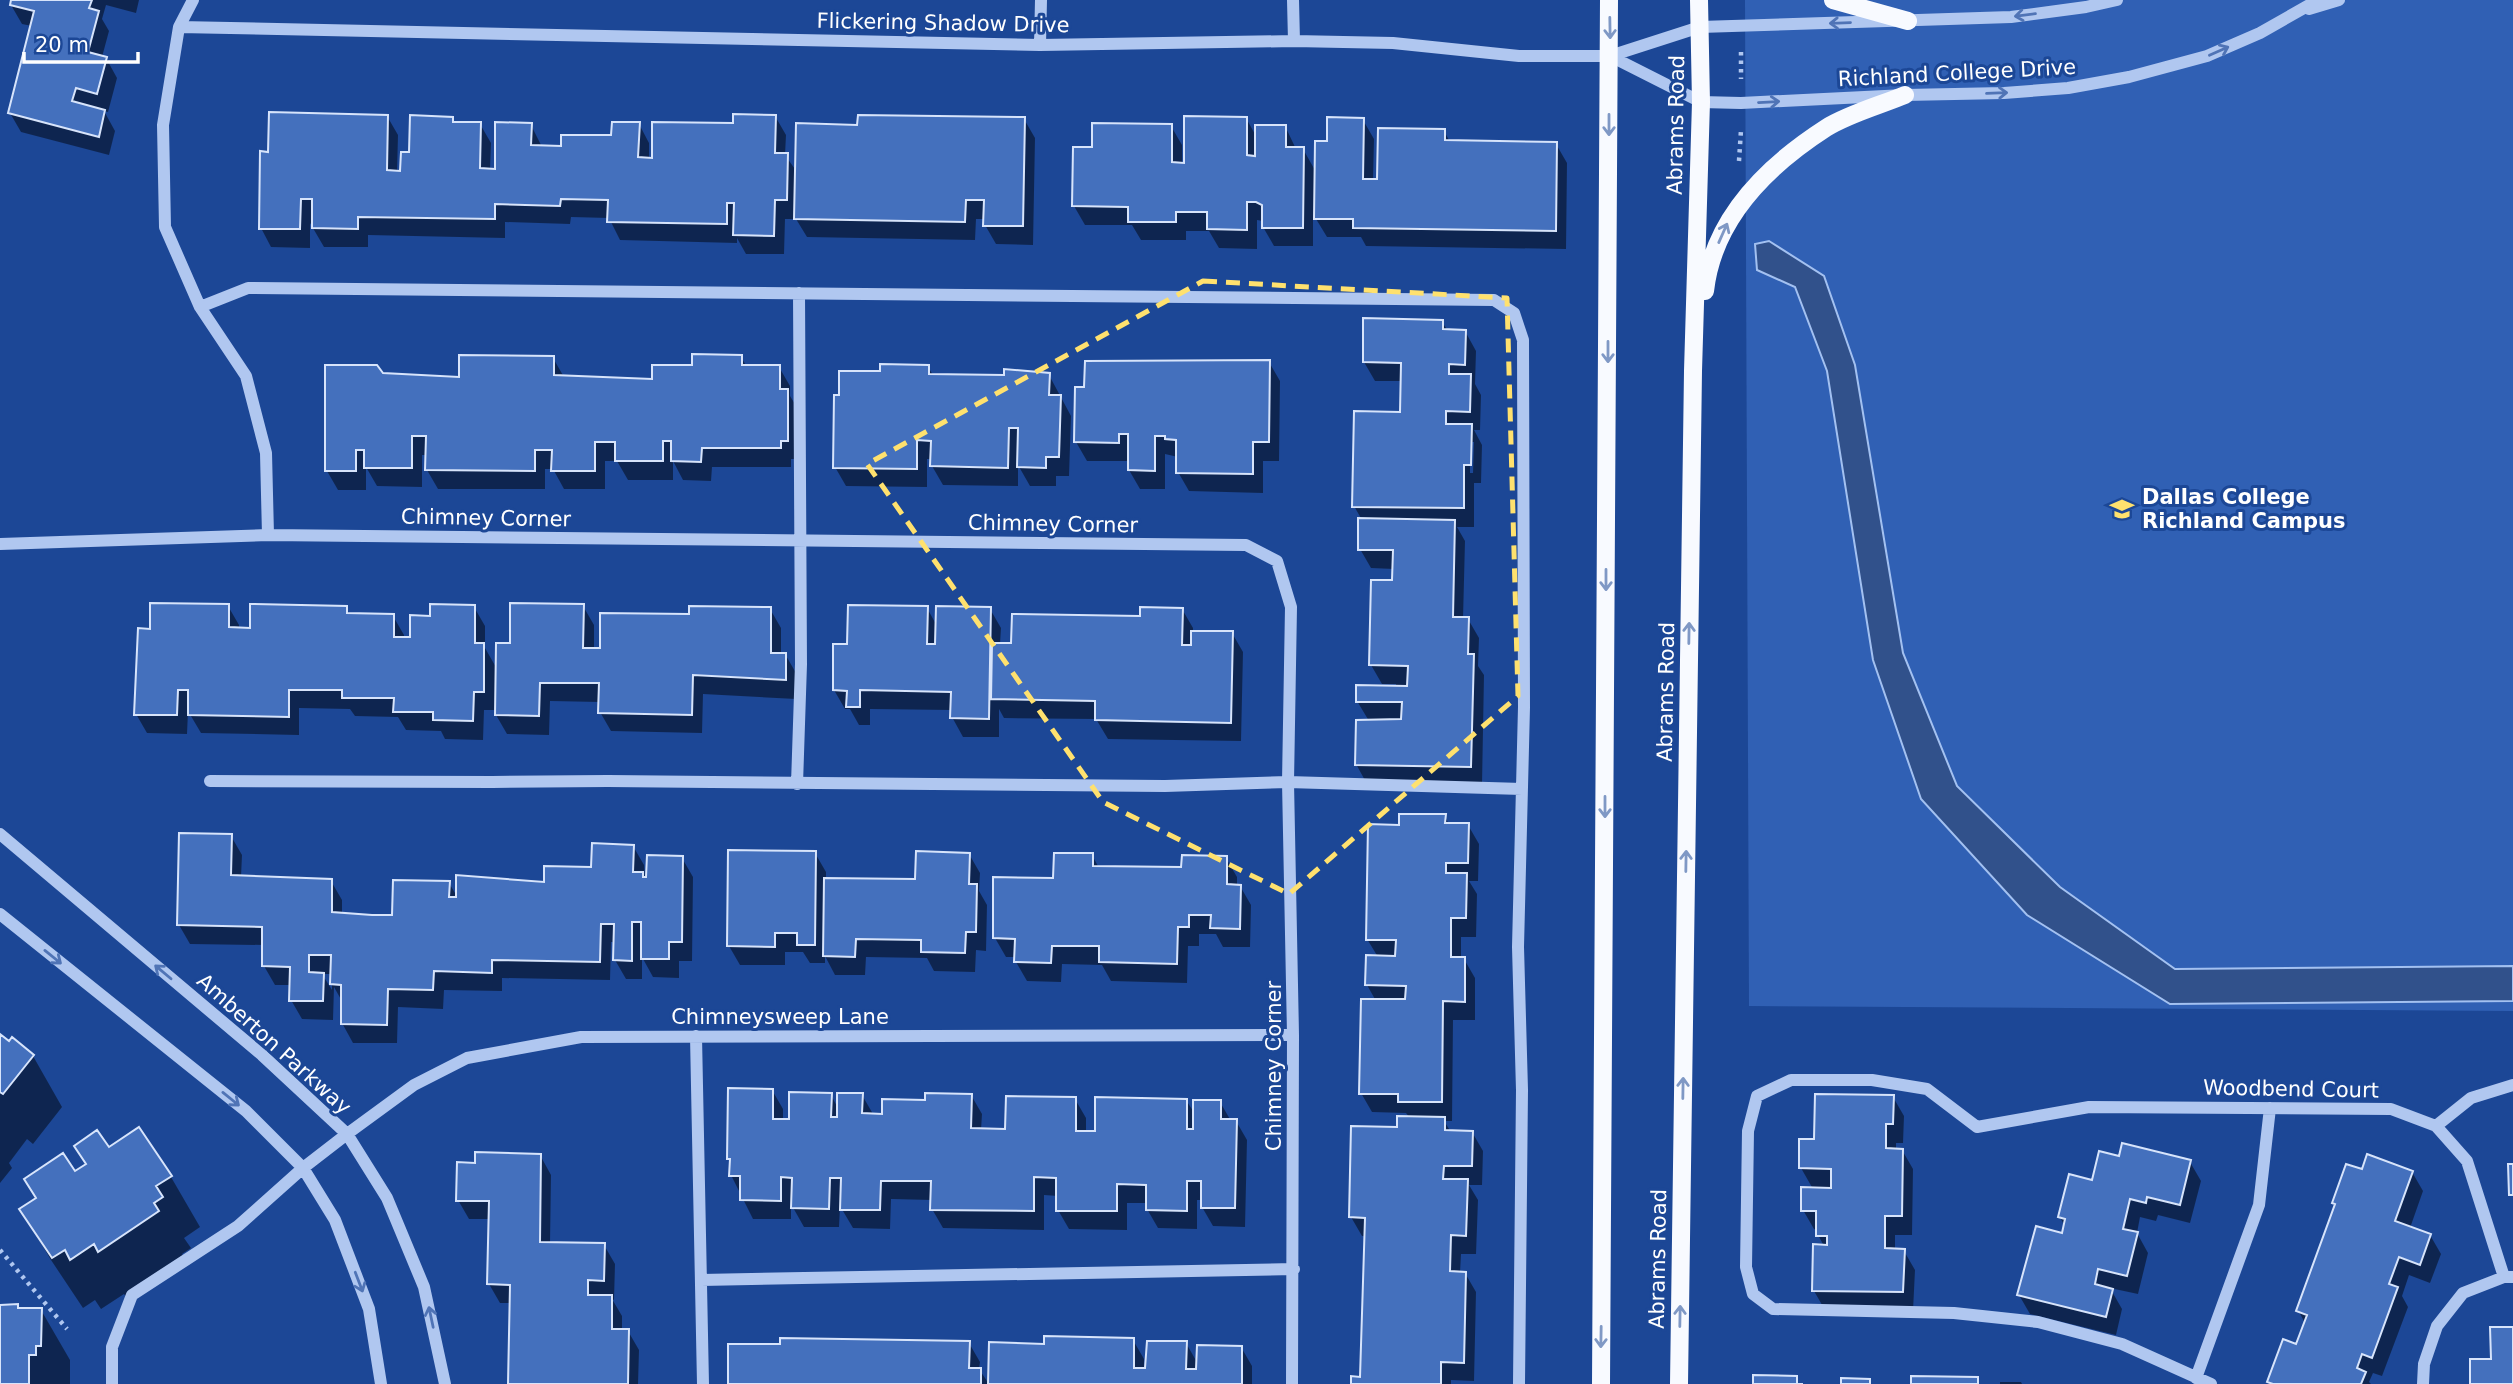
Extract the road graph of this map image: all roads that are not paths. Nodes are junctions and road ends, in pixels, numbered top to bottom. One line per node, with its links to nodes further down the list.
1 (193, 0): 12 (street)
2 (1041, 0): 15 (street)
3 (1293, 0): 14 (street)
4 (1609, 0): 16 (main road, one-way to 16)
5 (1699, 0): 13 (main road, Abrams Road)
6 (1833, 0): 11 (main road)
7 (2117, 0): 11 (street, one-way to 11)
8 (2318, 0): 10 (street, Richland College Drive)
9 (2339, 0): 10 (street, Richland College Drive)
10 (2302, 10): 17 (street, Richland College Drive, one-way to 10)
11 (1908, 21): 13 (street, one-way to 13)
12 (179, 27): 15 (street, Flickering Shadow Drive); 20 (street)
13 (1700, 27): 16 (street, Flickering Shadow Drive); 18 (main road, Abrams Road)
14 (1294, 41): 15 (street, Flickering Shadow Drive); 16 (street, Flickering Shadow Drive)
15 (1040, 45)
16 (1610, 56): 18 (street, Richland College Drive); 48 (main road, one-way to 48)
17 (1905, 94): 18 (street, Richland College Drive, one-way to 17); 21 (main road, one-way to 17)
18 (1701, 102): 21 (main road, Abrams Road)
19 (799, 293): 20 (street); 23 (street); 28 (street)
20 (200, 307): 22 (street)
21 (1693, 370): 49 (main road, Abrams Road, one-way to 21)
22 (268, 536): 23 (street, Chimney Corner); 24 (street, Chimney Corner)
23 (799, 540): 26 (street, Chimney Corner); 27 (street)
24 (0, 543)
25 (209, 781): 27 (street)
26 (1289, 782): 27 (street); 28 (street); 31 (street, Chimney Corner)
27 (797, 784)
28 (1522, 789): 47 (street)
29 (0, 834): 36 (street, Amberton Parkway, one-way to 29)
30 (0, 914): 37 (street, one-way to 37)
31 (1293, 1035): 32 (street, Chimneysweep Lane); 38 (street, Chimney Corner)
32 (696, 1037): 36 (street, Chimneysweep Lane); 40 (street)
33 (2513, 1085): 35 (street)
34 (2270, 1108): 35 (street, Woodbend Court); 41 (street); 41 (street, Woodbend Court)
35 (2436, 1126): 39 (street, Woodbend Court)
36 (346, 1134): 37 (street, Chimneysweep Lane); 44 (street, Amberton Parkway, one-way to 36)
37 (303, 1168): 42 (street, Chimneysweep Lane); 43 (street, one-way to 43)
38 (1294, 1269): 40 (street); 46 (street, Chimney Corner)
39 (2508, 1277): 51 (street)
40 (701, 1280): 45 (street)
41 (2196, 1378): 50 (street)
42 (112, 1384)
43 (381, 1384)
44 (446, 1384)
45 (703, 1384)
46 (1292, 1384)
47 (1519, 1384)
48 (1601, 1384)
49 (1679, 1384)
50 (2211, 1384)
51 (2423, 1384)

